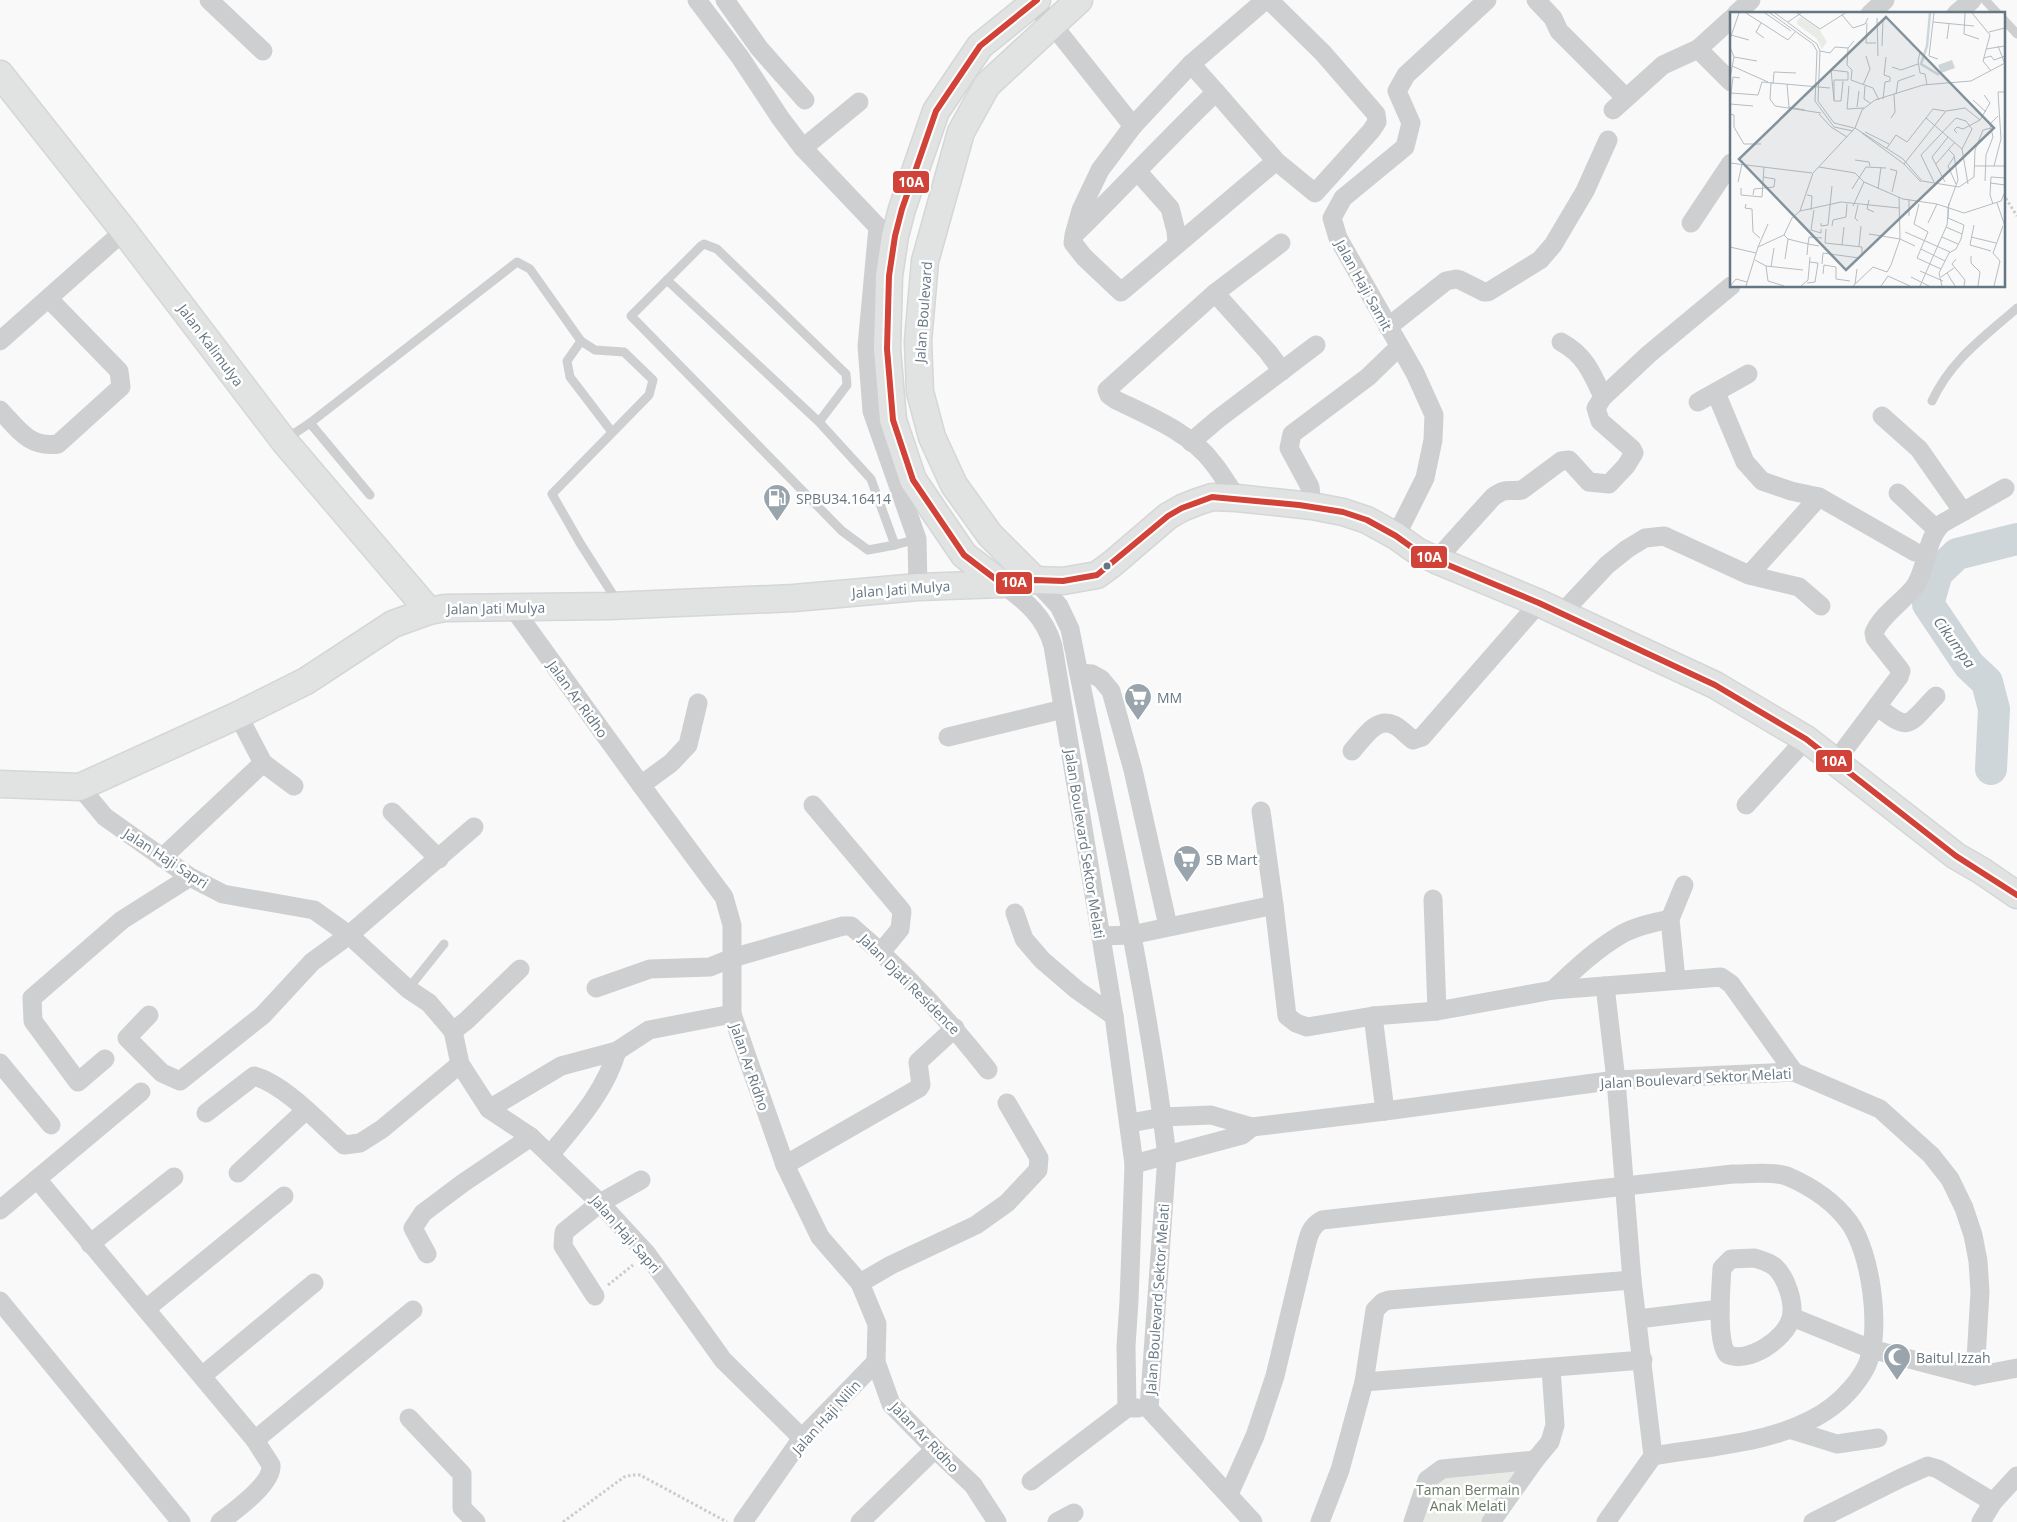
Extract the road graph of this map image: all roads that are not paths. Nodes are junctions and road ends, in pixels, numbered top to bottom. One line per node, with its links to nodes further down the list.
1 (209, 0): 21 (street)
2 (697, 0): 30 (street)
3 (725, 0): 26 (street)
4 (1079, 0): 18 (main road, Jalan Boulevard)
5 (1487, 0): 45 (street, Jalan Haji Samit)
6 (1536, 0): 20 (street)
7 (1751, 0): 12 (street)
8 (1885, 0): 13 (street)
9 (1972, 0): 14 (street)
10 (1985, 0): 15 (lane)
11 (1033, 1): 18 (street); 36 (main road)
12 (1738, 12)
13 (1872, 12)
14 (1958, 12)
15 (1996, 12)
16 (1730, 20): 20 (street)
17 (2004, 20): 19 (lane)
18 (1052, 24): 28 (street); 80 (main road, Jalan Boulevard)
19 (2017, 34)
20 (1698, 49): 24 (street)
21 (263, 51)
22 (1190, 64): 25 (street); 28 (street); 31 (street)
23 (0, 74): 35 (main road, Jalan Kalimulya)
24 (1730, 81)
25 (1216, 92): 31 (street); 33 (street)
26 (805, 100)
27 (858, 102): 30 (street)
28 (1134, 126): 37 (street)
29 (1608, 140): 45 (street)
30 (803, 148): 36 (street)
31 (1276, 161): 39 (street)
32 (1730, 164): 34 (street)
33 (1138, 172): 37 (street); 39 (street)
34 (1691, 223)
35 (124, 231): 43 (street); 62 (main road, Jalan Kalimulya)
36 (886, 232): 71 (main road); 74 (street)
37 (1074, 235): 39 (street)
38 (1281, 243): 42 (street)
39 (1177, 244)
40 (667, 280): 59 (lane); 59 (lane); 75 (lane)
41 (1730, 287): 54 (street)
42 (1215, 293): 51 (street); 63 (street)
43 (49, 298): 46 (street); 57 (street)
44 (2017, 308): 56 (lane)
45 (1388, 327): 50 (street, Jalan Haji Samit)
46 (0, 341)
47 (581, 341): 60 (lane); 61 (lane); 61 (lane)
48 (1562, 342): 54 (street)
49 (1316, 345): 51 (street)
50 (1399, 347): 69 (street); 73 (street, Jalan Haji Samit)
51 (1282, 371): 63 (street)
52 (1748, 374): 53 (street)
53 (1716, 393): 55 (street); 67 (street)
54 (1603, 397): 78 (street)
55 (1698, 402)
56 (1932, 402)
57 (0, 410)
58 (1882, 416): 70 (street)
59 (818, 422): 75 (lane)
60 (310, 424): 62 (lane); 66 (lane)
61 (612, 432): 84 (lane)
62 (284, 441): 88 (main road, Jalan Kalimulya)
63 (1191, 442): 68 (street)
64 (2004, 488): 70 (street)
65 (1898, 493): 72 (street)
66 (370, 495)
67 (1819, 497): 76 (street); 79 (street)
68 (1237, 498): 69 (main road, Jalan Jati Mulya); 80 (main road, Jalan Jati Mulya)
69 (1312, 506): 73 (main road, Jalan Jati Mulya)
70 (1963, 512): 72 (street)
71 (946, 529): 74 (street); 77 (main road)
72 (1936, 529): 92 (street)
73 (1396, 536): 78 (main road, Jalan Jati Mulya)
74 (917, 538): 75 (lane); 83 (street)
75 (895, 545)
76 (1915, 552)
77 (964, 555): 81 (main road); 82 (main road)
78 (1436, 560): 87 (main road, Jalan Jati Mulya)
79 (1749, 575): 85 (street); 87 (street)
80 (1035, 580): 81 (main road, Jalan Jati Mulya); 89 (street, Jalan Boulevard Sektor Melati)
81 (1002, 584): 82 (main road, Jalan Jati Mulya); 93 (street, Jalan Boulevard Sektor Melati)
82 (950, 585): 83 (main road, Jalan Jati Mulya)
83 (918, 586): 84 (main road, Jalan Jati Mulya)
84 (620, 605): 86 (main road, Jalan Jati Mulya)
85 (1821, 606)
86 (513, 608): 88 (main road, Jalan Jati Mulya); 102 (street, Jalan Ar Ridho)
87 (1550, 608): 96 (main road, Jalan Jati Mulya); 97 (street)
88 (428, 611): 94 (main road, Jalan Jati Mulya)
89 (1079, 673): 118 (street); 120 (street, Jalan Boulevard Sektor Melati)
90 (1936, 696): 92 (street)
91 (698, 703): 102 (street)
92 (1877, 706): 98 (street)
93 (1063, 709): 95 (street); 121 (street, Jalan Boulevard Sektor Melati)
94 (238, 715): 99 (street); 103 (main road, Jalan Jati Mulya)
95 (948, 737)
96 (1806, 739): 98 (main road, Jalan Jati Mulya); 105 (street)
97 (1352, 750)
98 (1835, 762): 113 (main road, Jalan Jati Mulya)
99 (263, 763): 101 (street); 109 (street)
100 (0, 784): 103 (main road, Jalan Jati Mulya)
101 (294, 786)
102 (640, 786): 124 (street, Jalan Ar Ridho)
103 (80, 787): 109 (street, Jalan Haji Sapri)
104 (813, 805): 123 (street)
105 (1746, 805)
106 (1261, 811): 115 (street)
107 (392, 812): 110 (street)
108 (474, 827): 110 (street)
109 (162, 858): 111 (street, Jalan Haji Sapri)
110 (439, 859): 119 (street)
111 (190, 877): 119 (street, Jalan Haji Sapri); 139 (street)
112 (1684, 885): 117 (street)
113 (2017, 895)
114 (1433, 899): 131 (street)
115 (1274, 905): 118 (street); 135 (street)
116 (1015, 913): 134 (street)
117 (1670, 919): 126 (street); 130 (street)
118 (1168, 926): 120 (street)
119 (349, 934): 129 (street, Jalan Haji Sapri); 133 (street)
120 (1131, 935): 121 (street); 151 (street, Jalan Boulevard Sektor Melati)
121 (1101, 936): 134 (street, Jalan Boulevard Sektor Melati)
122 (444, 944): 129 (lane)
123 (882, 951): 124 (street, Jalan Djati Residence); 136 (street, Jalan Djati Residence)
124 (732, 958): 128 (street, Jalan Djati Residence); 132 (street, Jalan Ar Ridho)
125 (520, 968): 137 (street)
126 (1676, 980): 127 (street); 143 (street)
127 (1605, 986): 130 (street); 144 (street)
128 (596, 988)
129 (408, 989): 137 (street, Jalan Haji Sapri)
130 (1553, 990): 131 (street)
131 (1437, 1011): 135 (street)
132 (732, 1014): 138 (street); 159 (street, Jalan Ar Ridho)
133 (149, 1015)
134 (1114, 1016): 152 (street, Jalan Boulevard Sektor Melati)
135 (1374, 1016): 149 (street)
136 (955, 1028): 142 (street, Jalan Djati Residence); 159 (street)
137 (453, 1031): 141 (street, Jalan Haji Sapri)
138 (617, 1052): 147 (street); 156 (street)
139 (105, 1060)
140 (0, 1063): 153 (street)
141 (460, 1064): 147 (street, Jalan Haji Sapri); 148 (street)
142 (988, 1070)
143 (1794, 1072): 144 (street, Jalan Boulevard Sektor Melati); 186 (street, Jalan Boulevard Sektor Melati)
144 (1616, 1080): 149 (street, Jalan Boulevard Sektor Melati); 164 (street)
145 (140, 1092): 162 (street)
146 (1007, 1103): 172 (street)
147 (489, 1109): 155 (street, Jalan Haji Sapri)
148 (306, 1110): 150 (street); 160 (street)
149 (1385, 1111): 154 (street, Jalan Boulevard Sektor Melati)
150 (206, 1113)
151 (1163, 1117): 152 (street, Jalan Boulevard Sektor Melati); 154 (street, Jalan Boulevard Sektor Melati); 157 (street, Jalan Boulevard Sektor Melati)
152 (1130, 1123): 158 (street, Jalan Boulevard Sektor Melati)
153 (51, 1125)
154 (1252, 1126): 157 (street, Jalan Boulevard Sektor Melati)
155 (531, 1137): 156 (street, Jalan Haji Sapri); 169 (street)
156 (550, 1155): 166 (street, Jalan Haji Sapri)
157 (1168, 1156): 158 (street, Jalan Boulevard Sektor Melati); 189 (street, Jalan Boulevard Sektor Melati)
158 (1134, 1164): 188 (street, Jalan Boulevard Sektor Melati)
159 (785, 1165): 172 (street, Jalan Ar Ridho)
160 (238, 1174)
161 (174, 1176): 168 (street)
162 (37, 1179): 167 (street); 168 (street)
163 (641, 1180): 166 (street)
164 (1624, 1187): 170 (street); 180 (street); 200 (street)
165 (284, 1196): 175 (street)
166 (600, 1203): 173 (street); 192 (street, Jalan Haji Sapri)
167 (0, 1210)
168 (90, 1244): 175 (street)
169 (427, 1254)
170 (1632, 1280): 179 (street); 187 (street)
171 (314, 1283): 185 (street)
172 (860, 1283): 182 (street, Jalan Ar Ridho)
173 (595, 1296)
174 (0, 1301): 204 (street)
175 (146, 1309): 185 (street)
176 (1720, 1309): 178 (street); 178 (street); 179 (street)
177 (413, 1310): 194 (street)
178 (1792, 1317): 180 (street)
179 (1638, 1319): 181 (street)
180 (1871, 1349): 186 (street); 191 (street)
181 (1643, 1360): 184 (street); 196 (street)
182 (876, 1362): 192 (street, Jalan Haji Nilin); 195 (street, Jalan Ar Ridho)
183 (2017, 1368): 186 (street)
184 (1551, 1369): 187 (street); 197 (street)
185 (202, 1376): 194 (street)
186 (1975, 1376)
187 (1364, 1382): 211 (street)
188 (1127, 1408): 189 (street); 199 (street)
189 (1149, 1409): 200 (street, Jalan Boulevard Sektor Melati)
190 (409, 1418): 206 (street)
191 (1792, 1430): 193 (street); 196 (street)
192 (802, 1438): 207 (street, Jalan Haji Nilin)
193 (1878, 1438)
194 (255, 1440): 205 (street)
195 (934, 1449): 208 (street); 209 (street, Jalan Ar Ridho)
196 (1653, 1456): 214 (street)
197 (1536, 1460): 212 (street); 213 (street)
198 (2017, 1476): 201 (street)
199 (1031, 1481)
200 (1229, 1494): 203 (street, Jalan Boulevard Sektor Melati)
201 (1993, 1502): 215 (street); 216 (street)
202 (1074, 1513): 210 (street)
203 (1248, 1521)
204 (181, 1522)
205 (220, 1522)
206 (476, 1522)
207 (742, 1522)
208 (860, 1522)
209 (997, 1522)
210 (1057, 1522)
211 (1320, 1522)
212 (1413, 1522)
213 (1491, 1522)
214 (1606, 1522)
215 (1813, 1522)
216 (1981, 1522)

